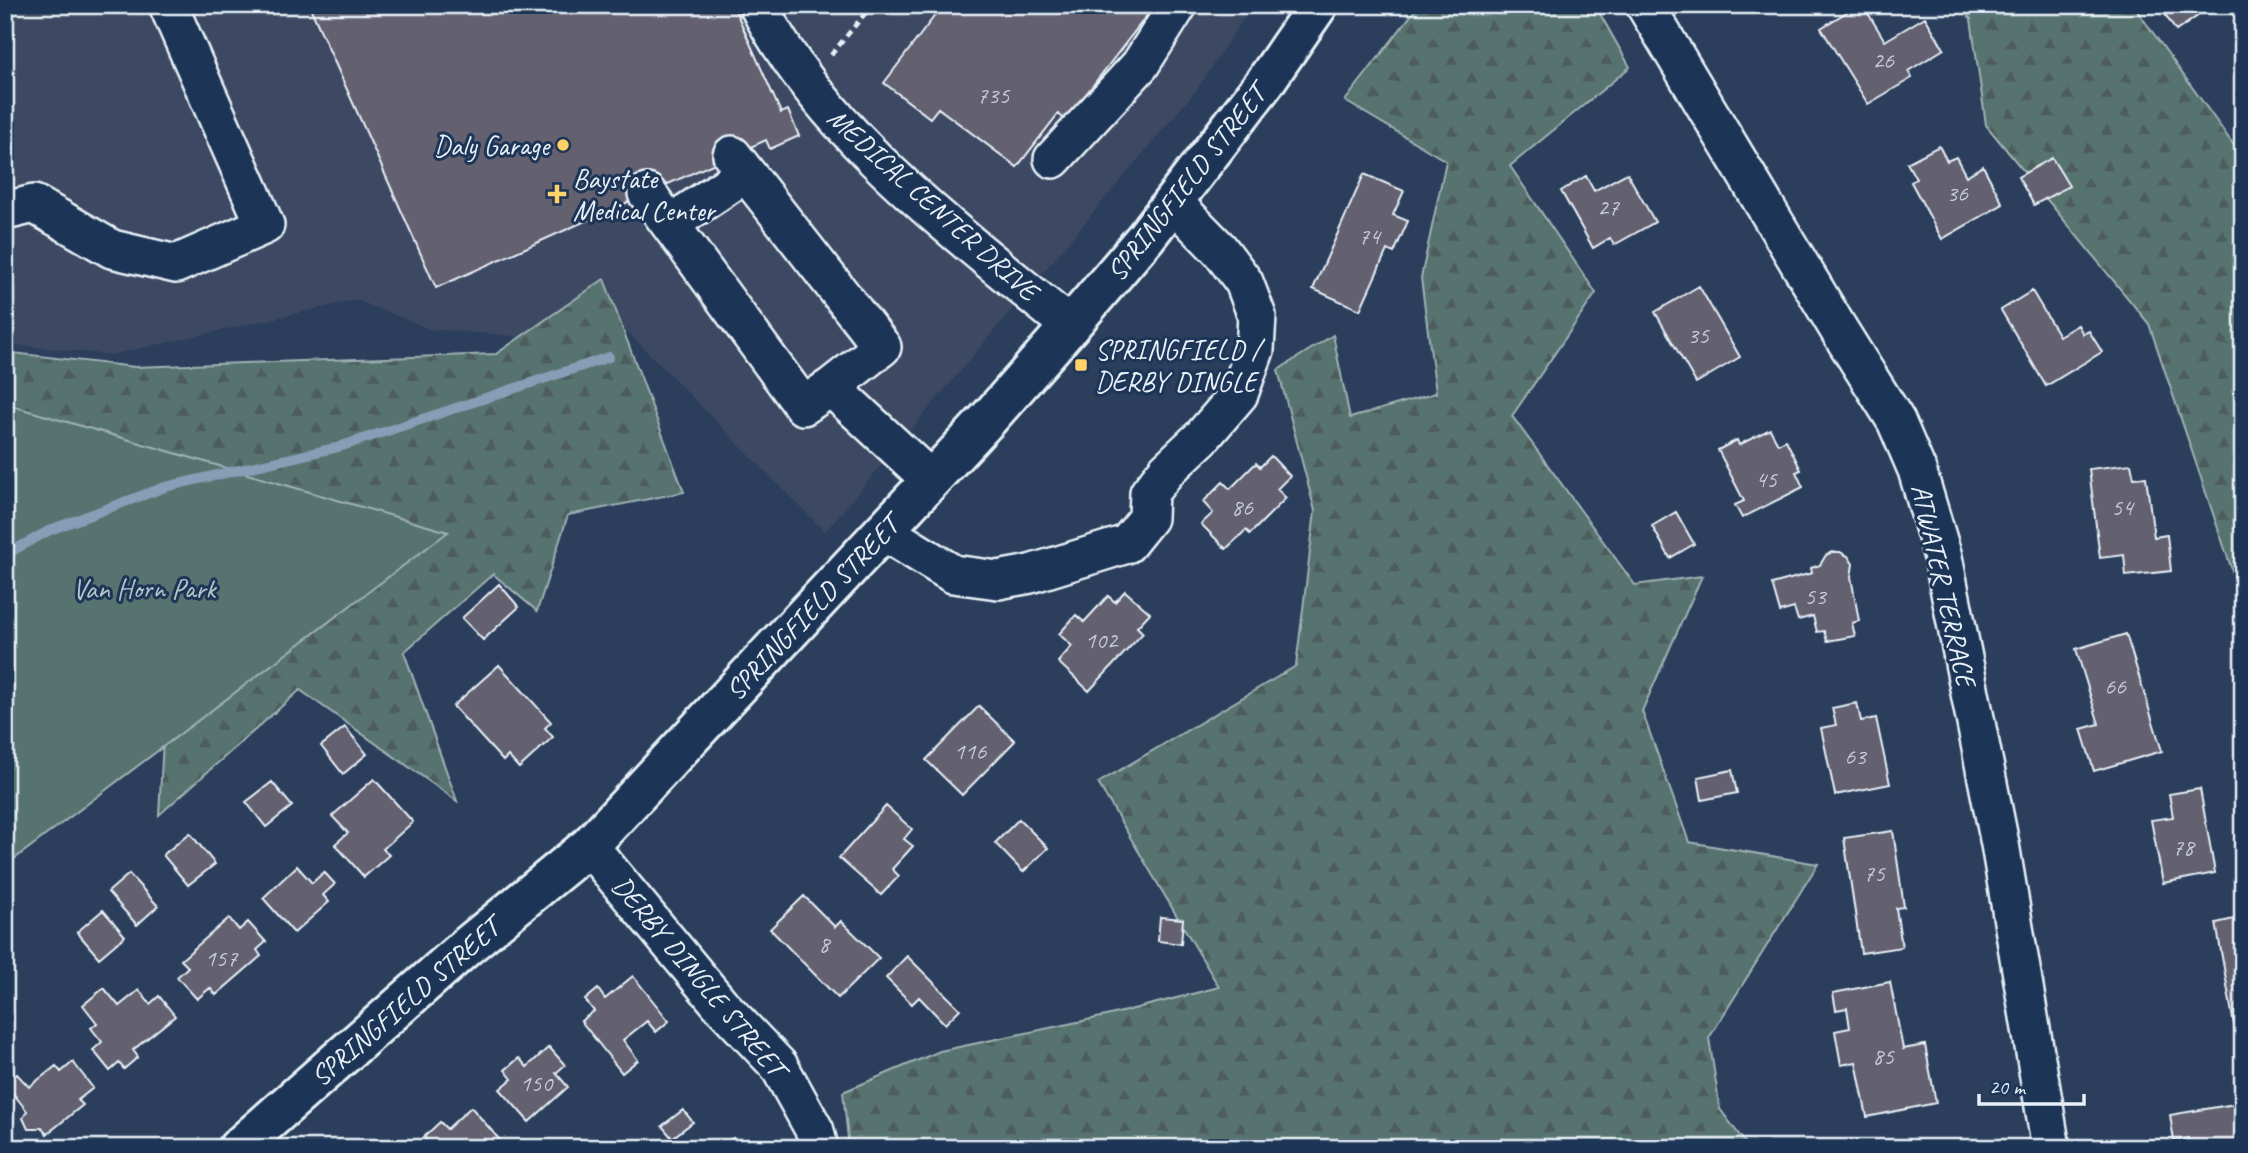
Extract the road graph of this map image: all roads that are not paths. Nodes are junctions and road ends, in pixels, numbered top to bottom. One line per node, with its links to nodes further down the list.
1 (168, 5): 9 (street)
2 (758, 5): 11 (street, MEDICAL CENTER DRIVE)
3 (1178, 5): 6 (street)
4 (1318, 5): 8 (main road, SPRINGFIELD STREET)
5 (1645, 5): 18 (street, ATWATER TERRACE)
6 (1053, 159)
7 (647, 193): 10 (street)
8 (1172, 202): 11 (main road, SPRINGFIELD STREET); 14 (street)
9 (5, 211)
10 (670, 224): 12 (street); 12 (street)
11 (1070, 326): 13 (main road, SPRINGFIELD STREET)
12 (831, 387): 13 (street)
13 (931, 480): 14 (main road, SPRINGFIELD STREET)
14 (883, 531): 15 (main road, SPRINGFIELD STREET)
15 (589, 846): 16 (main road, SPRINGFIELD STREET); 17 (street, DERBY DINGLE STREET)
16 (238, 1148)
17 (818, 1148)
18 (2051, 1148)

